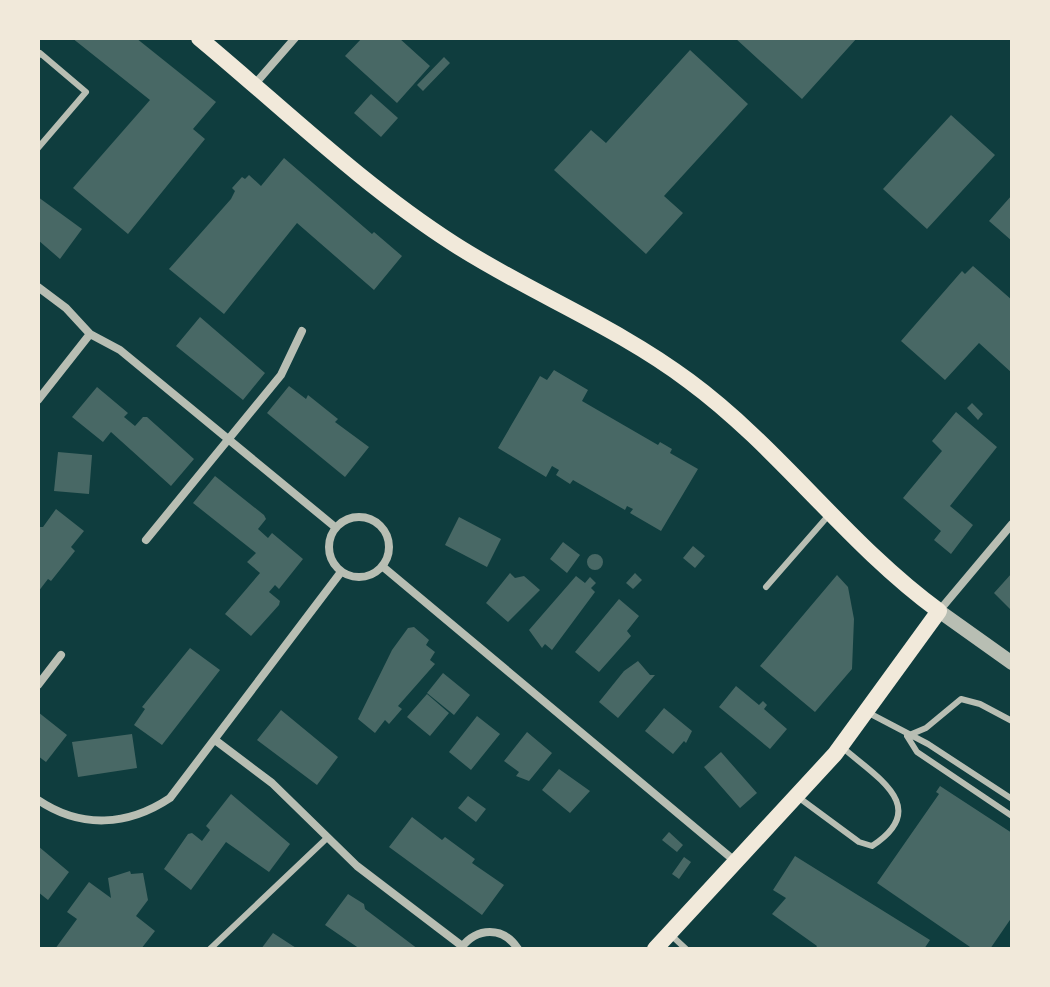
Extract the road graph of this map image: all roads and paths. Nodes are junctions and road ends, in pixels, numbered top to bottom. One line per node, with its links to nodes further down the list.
1 (199, 38): 4 (main road)
2 (295, 38): 4 (street)
3 (38, 56): 5 (lane)
4 (255, 84): 11 (main road)
5 (38, 148)
6 (38, 287): 8 (street)
7 (302, 331): 10 (street)
8 (90, 334): 9 (street); 10 (street)
9 (38, 400)
10 (228, 439): 13 (street); 14 (street)
11 (831, 513): 17 (lane); 18 (main road)
12 (1012, 524): 18 (street)
13 (335, 527): 15 (street); 16 (street)
14 (146, 540)
15 (382, 566): 16 (street); 32 (street)
16 (341, 572): 25 (street)
17 (766, 587)
18 (939, 611): 20 (street); 22 (main road)
19 (61, 655): 21 (street)
20 (1012, 663)
21 (38, 685)
22 (867, 712): 24 (lane); 26 (main road)
23 (1012, 721): 24 (lane)
24 (907, 736): 28 (lane); 30 (lane)
25 (215, 740): 29 (street); 31 (street)
26 (841, 746): 27 (main road); 27 (lane)
27 (798, 797): 32 (main road)
28 (1012, 799)
29 (38, 800)
30 (1012, 816)
31 (327, 838): 34 (street); 35 (lane)
32 (737, 862): 33 (main road)
33 (669, 933): 37 (main road); 38 (lane)
34 (461, 948): 36 (street)
35 (210, 949)
36 (518, 949)
37 (655, 949)
38 (686, 949)

